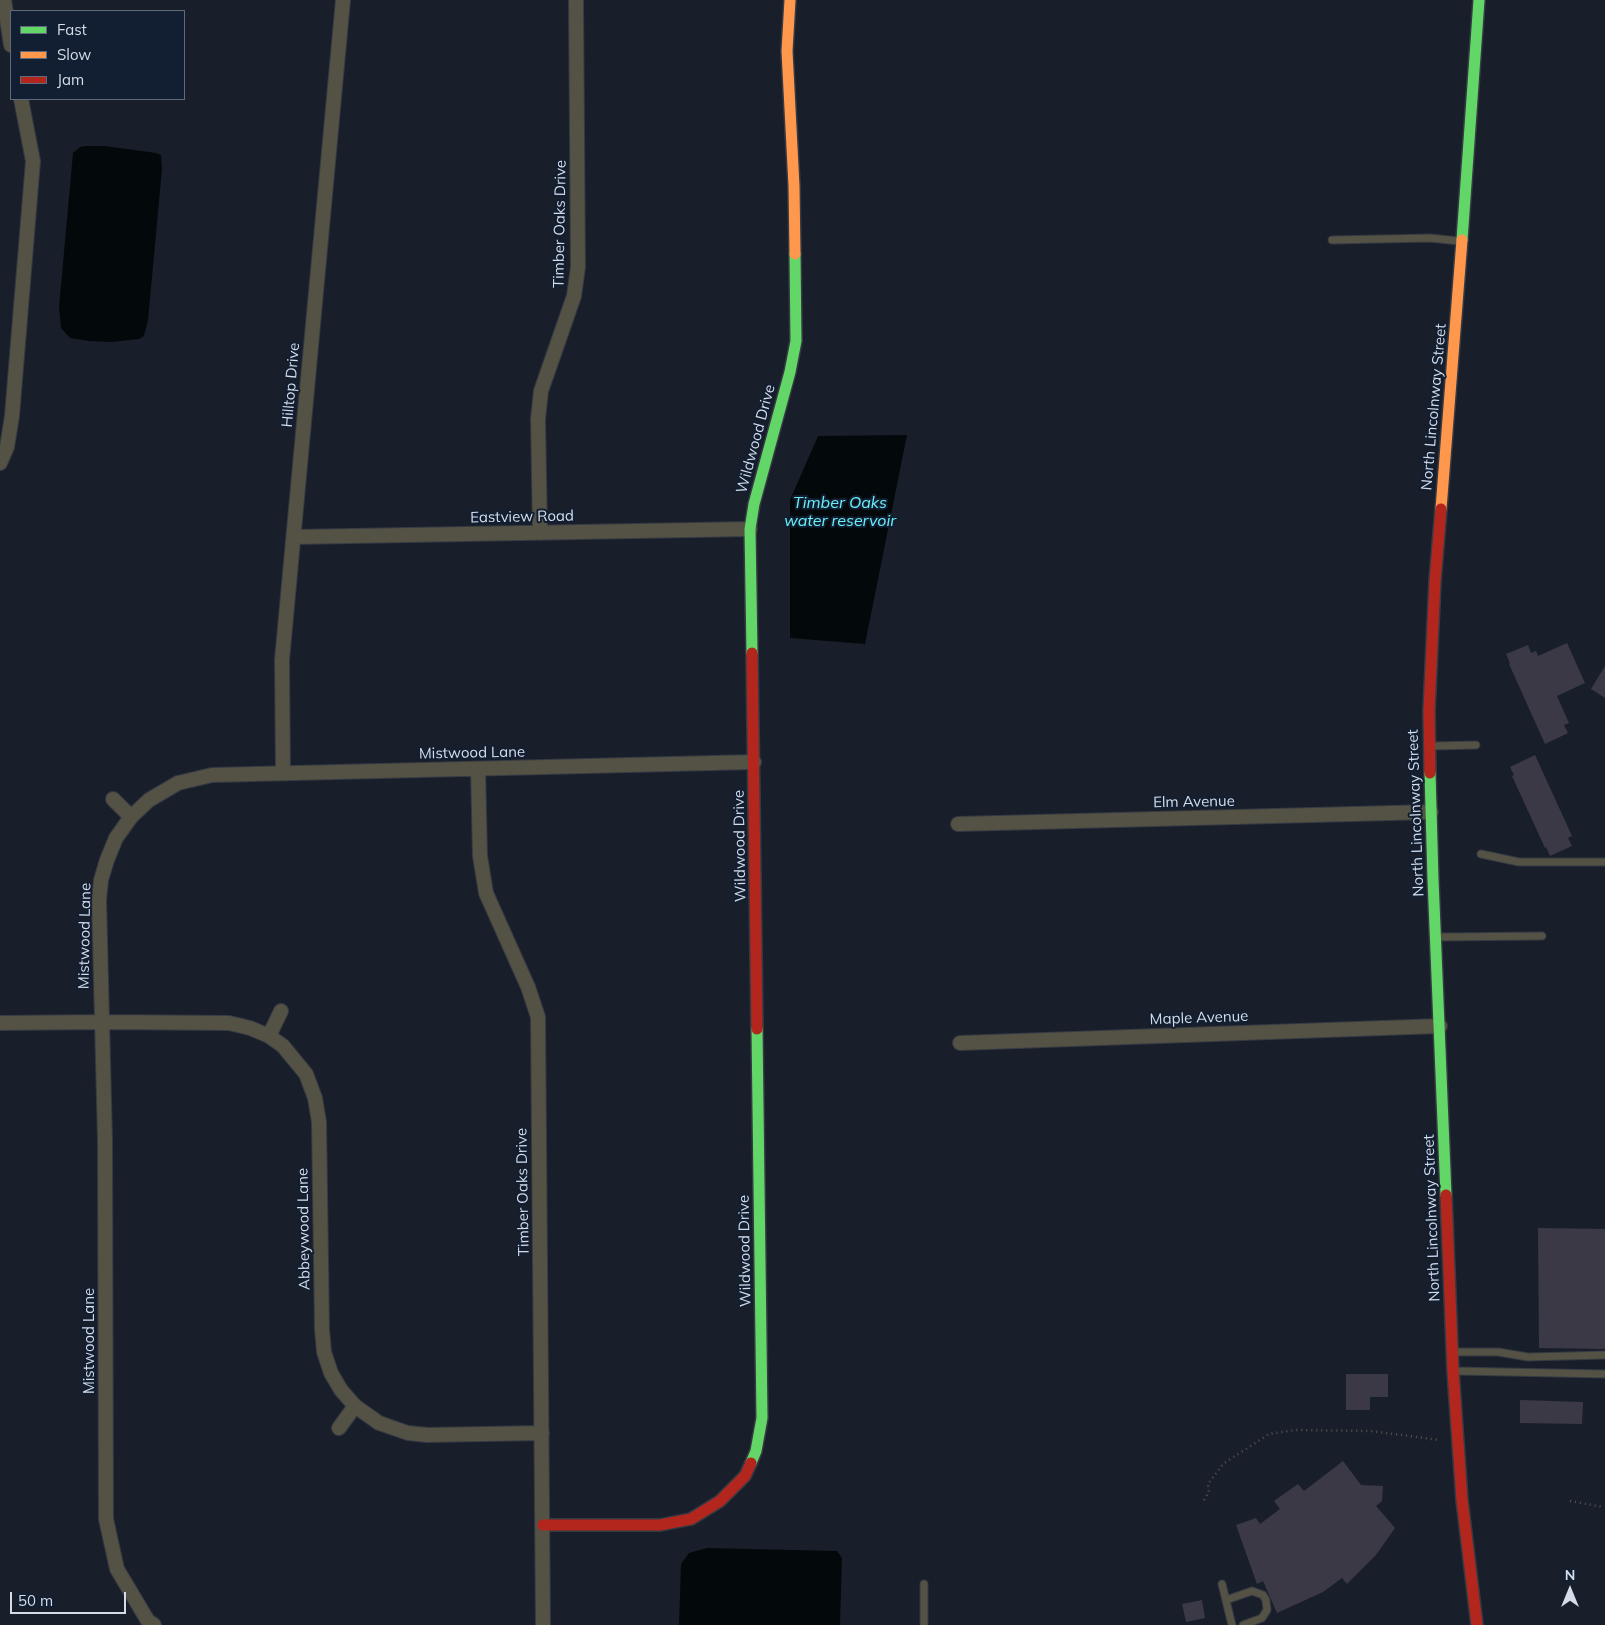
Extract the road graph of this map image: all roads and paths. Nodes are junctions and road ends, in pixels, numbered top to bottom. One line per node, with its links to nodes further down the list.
1 (4, 0): 6 (street)
2 (343, 0): 13 (street, Hilltop Drive)
3 (576, 0): 12 (street, Timber Oaks Drive)
4 (790, 0): 11 (street, Wildwood Drive)
5 (1479, 0): 9 (street, North Lincolnway Street)
6 (10, 39)
7 (21, 100): 10 (street)
8 (1332, 240): 9 (lane)
9 (1462, 241): 15 (street, North Lincolnway Street)
10 (0, 463)
11 (750, 529): 12 (street, Eastview Road); 16 (street, Wildwood Drive)
12 (540, 533): 13 (street, Eastview Road)
13 (294, 538): 18 (street, Hilltop Drive)
14 (1476, 745): 15 (lane)
15 (1429, 746): 20 (street, North Lincolnway Street)
16 (754, 762): 17 (street, Mistwood Lane); 44 (street, Wildwood Drive)
17 (478, 769): 18 (street, Mistwood Lane); 39 (street, Timber Oaks Drive)
18 (283, 772): 21 (street, Mistwood Lane)
19 (113, 799): 21 (street)
20 (1431, 812): 22 (street, Elm Avenue); 26 (street, North Lincolnway Street)
21 (131, 817): 28 (street, Mistwood Lane)
22 (958, 824)
23 (1481, 854): 24 (lane)
24 (1605, 862)
25 (1542, 936): 26 (lane)
26 (1436, 937): 30 (street, North Lincolnway Street)
27 (281, 1011): 31 (street)
28 (102, 1022): 29 (street, Abbeywood Lane); 31 (street, Abbeywood Lane); 48 (street, Mistwood Lane)
29 (0, 1023)
30 (1440, 1026): 32 (street, Maple Avenue); 33 (street, North Lincolnway Street)
31 (269, 1036): 37 (street, Abbeywood Lane)
32 (960, 1043)
33 (1452, 1352): 34 (lane); 35 (street, North Lincolnway Street)
34 (1605, 1356)
35 (1454, 1371): 36 (lane); 53 (street, North Lincolnway Street)
36 (1605, 1374)
37 (355, 1406): 38 (street); 39 (street, Abbeywood Lane)
38 (339, 1428)
39 (542, 1433): 44 (street, Timber Oaks Drive)
40 (1442, 1441): 41 (path)
41 (1204, 1500)
42 (1570, 1502): 43 (path)
43 (1603, 1507)
44 (543, 1525): 49 (street, Timber Oaks Drive)
45 (924, 1584): 50 (lane)
46 (1222, 1584): 47 (lane)
47 (1226, 1600): 51 (lane); 52 (lane)
48 (148, 1624)
49 (543, 1625)
50 (924, 1625)
51 (1232, 1625)
52 (1242, 1625)
53 (1477, 1625)

